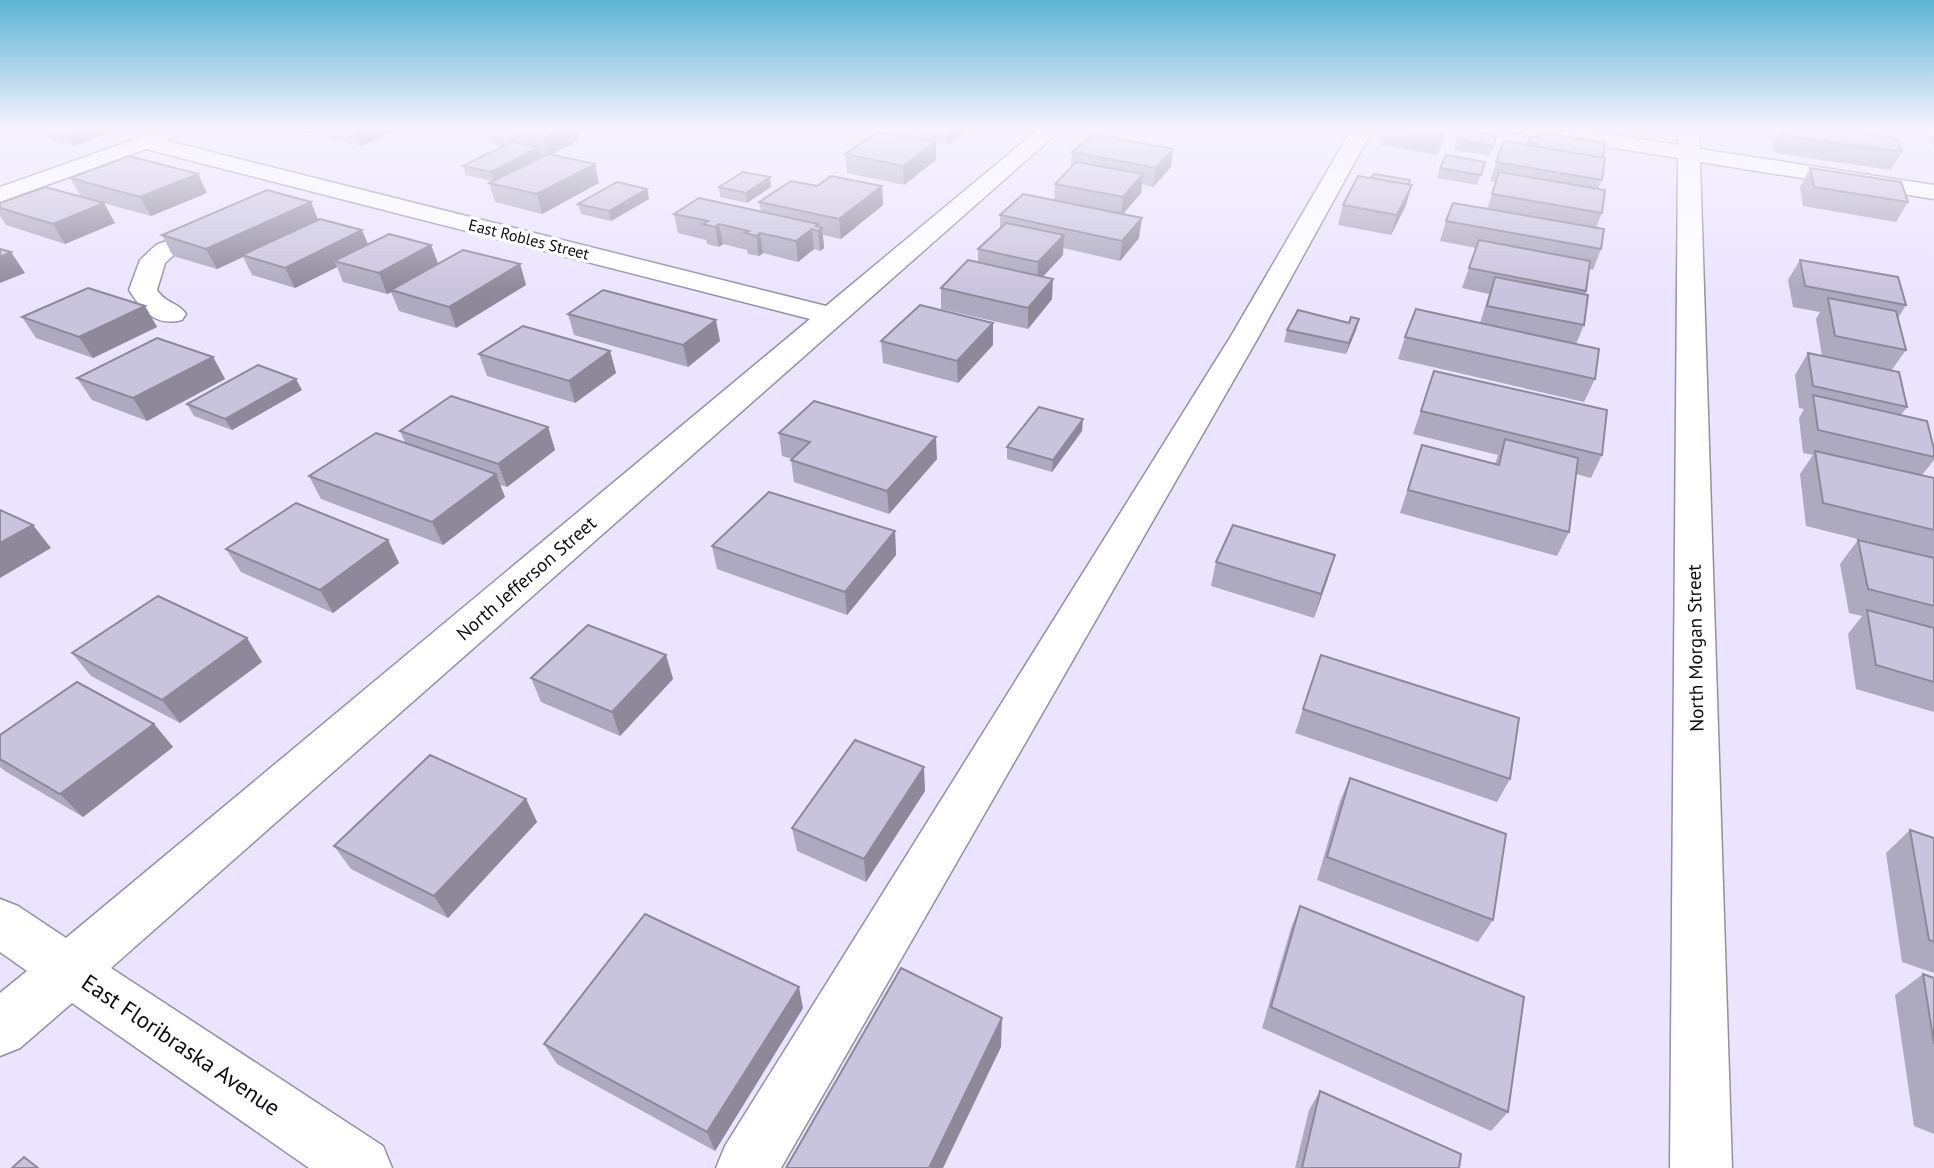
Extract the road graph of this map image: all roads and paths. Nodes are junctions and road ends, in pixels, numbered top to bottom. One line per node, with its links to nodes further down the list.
1 (37, 182): 8 (street)
2 (304, 182): 9 (street); 12 (street, East Robles Street)
3 (990, 182): 12 (street, North Jefferson Street)
4 (1333, 182): 17 (street)
5 (1689, 182): 18 (street, North Morgan Street)
6 (1884, 182): 7 (street)
7 (1934, 192)
8 (0, 195)
9 (272, 196)
10 (240, 216): 11 (street)
11 (172, 314)
12 (832, 316): 14 (street, North Jefferson Street)
13 (0, 923): 14 (street, East Floribraska Avenue)
14 (70, 969): 15 (street, North Jefferson Street); 16 (street, East Floribraska Avenue)
15 (0, 1029)
16 (361, 1168)
17 (747, 1168)
18 (1701, 1168)

